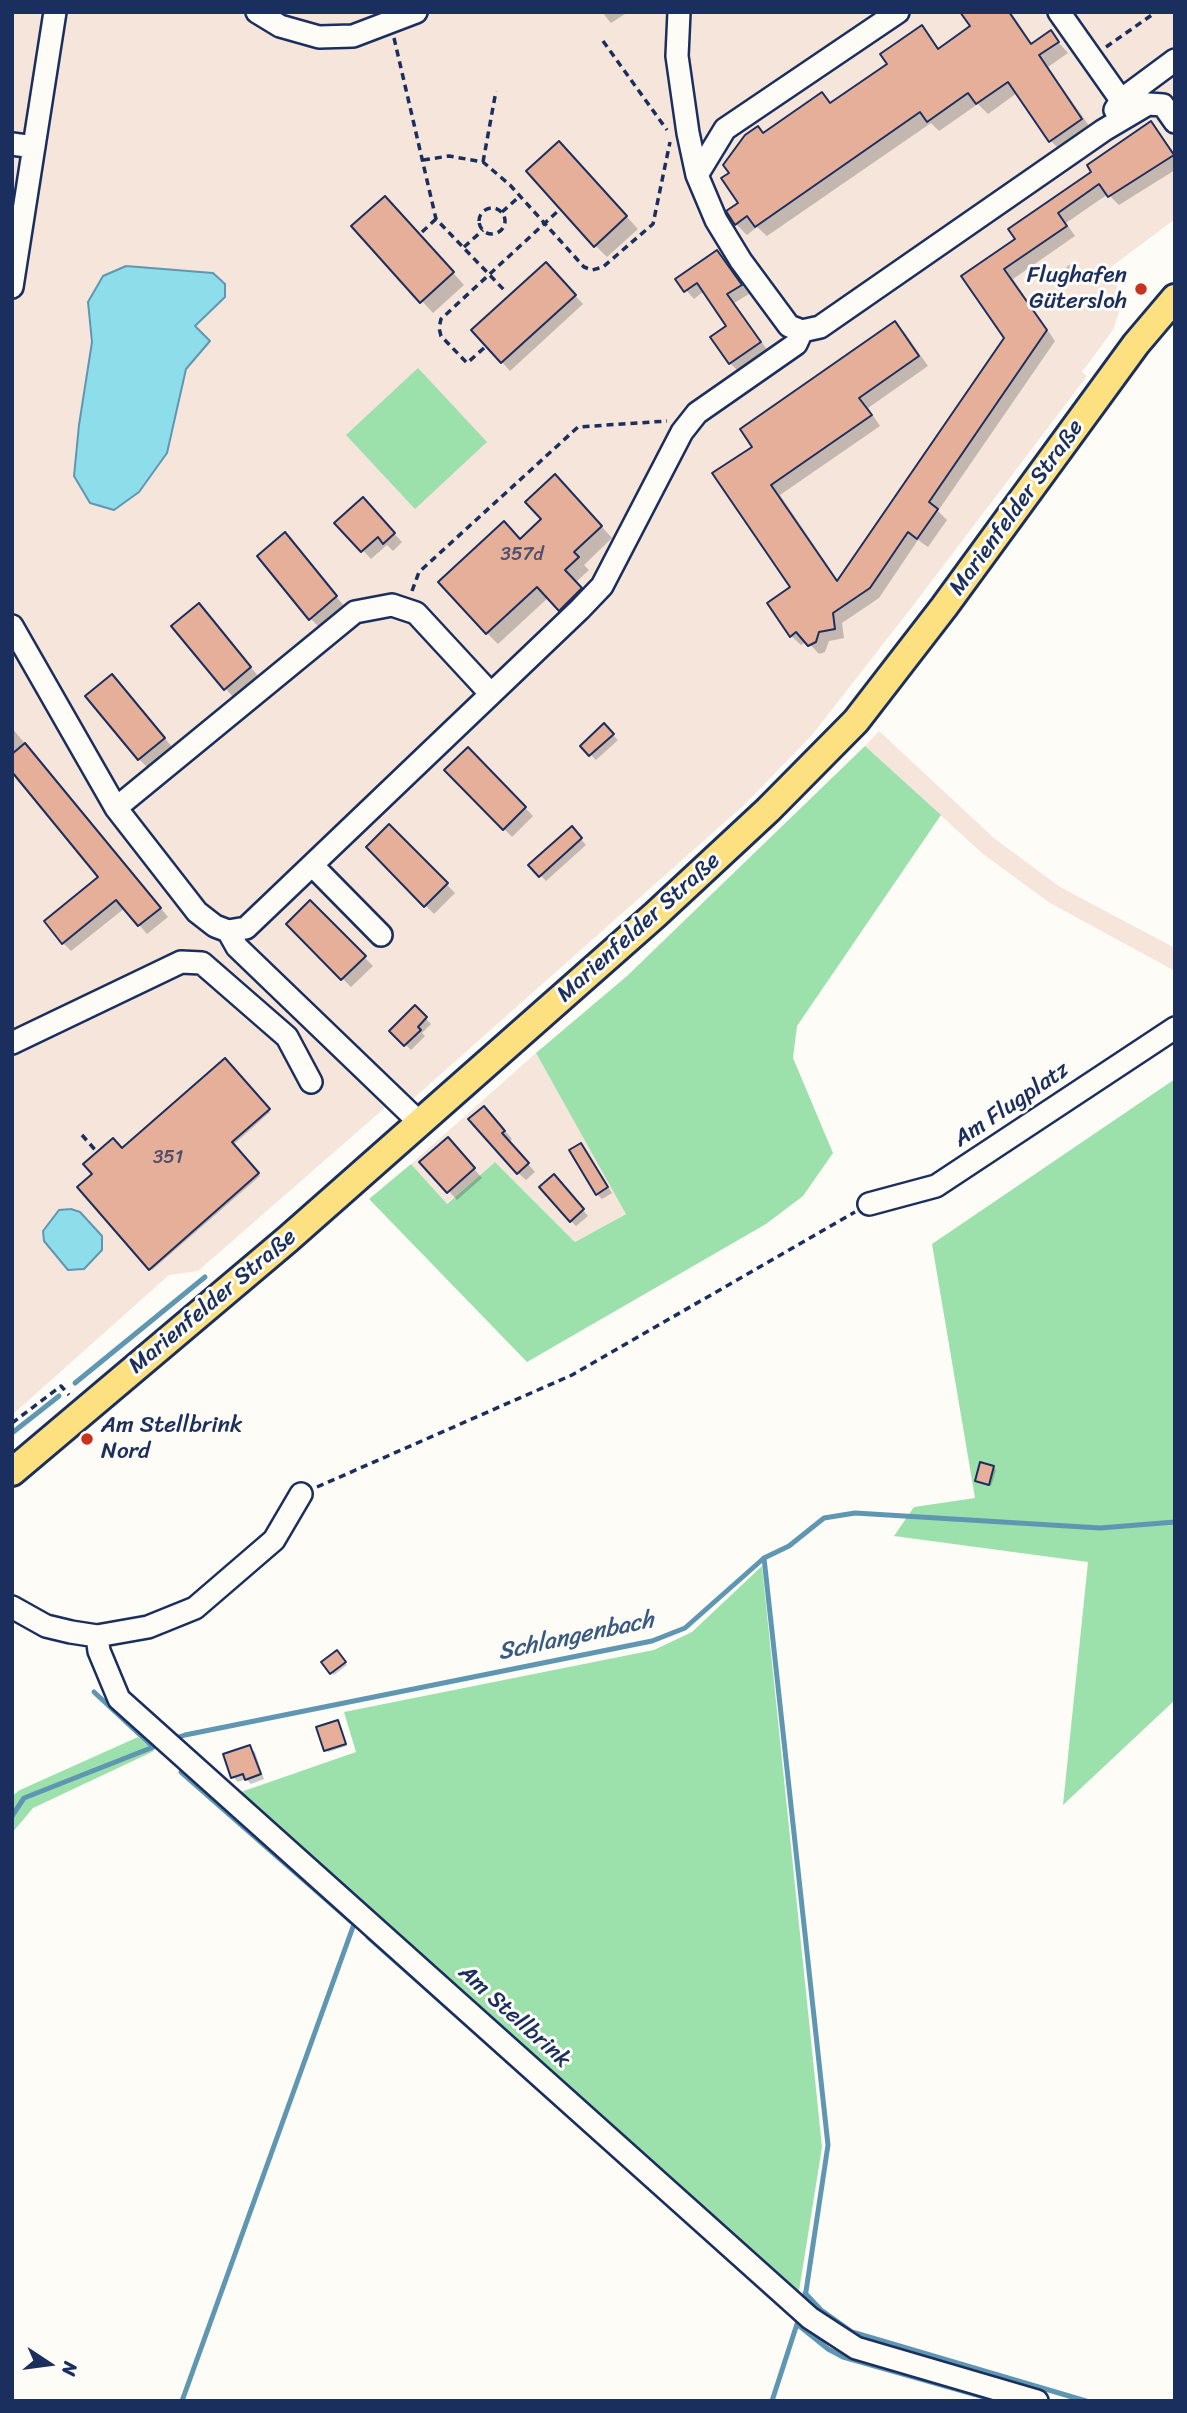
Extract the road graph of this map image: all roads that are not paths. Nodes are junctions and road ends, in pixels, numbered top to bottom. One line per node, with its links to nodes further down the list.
1 (55, 12): 12 (street)
2 (257, 12): 3 (street)
3 (416, 12)
4 (679, 12): 13 (street)
5 (898, 12): 13 (street)
6 (1059, 12): 8 (street)
7 (1171, 70): 8 (street)
8 (1121, 100): 10 (street)
9 (1175, 122): 10 (street)
10 (1104, 130): 16 (street)
11 (12, 144): 12 (street)
12 (34, 147): 14 (street)
13 (697, 175): 16 (street)
14 (12, 287)
15 (1175, 298): 26 (main road, Marienfelder Straße)
16 (802, 331): 18 (street)
17 (12, 626): 19 (street)
18 (491, 693): 19 (street); 20 (street)
19 (116, 808): 21 (street)
20 (312, 865): 21 (street); 22 (street)
21 (228, 931): 26 (street)
22 (381, 935)
23 (1175, 1028): 27 (street, Am Flugplatz)
24 (12, 1043): 25 (street)
25 (311, 1082)
26 (420, 1123): 28 (main road, Marienfelder Straße)
27 (869, 1204)
28 (12, 1472)
29 (301, 1494): 31 (street)
30 (12, 1607): 31 (street)
31 (97, 1636): 32 (street, Am Stellbrink)
32 (1037, 2401)

